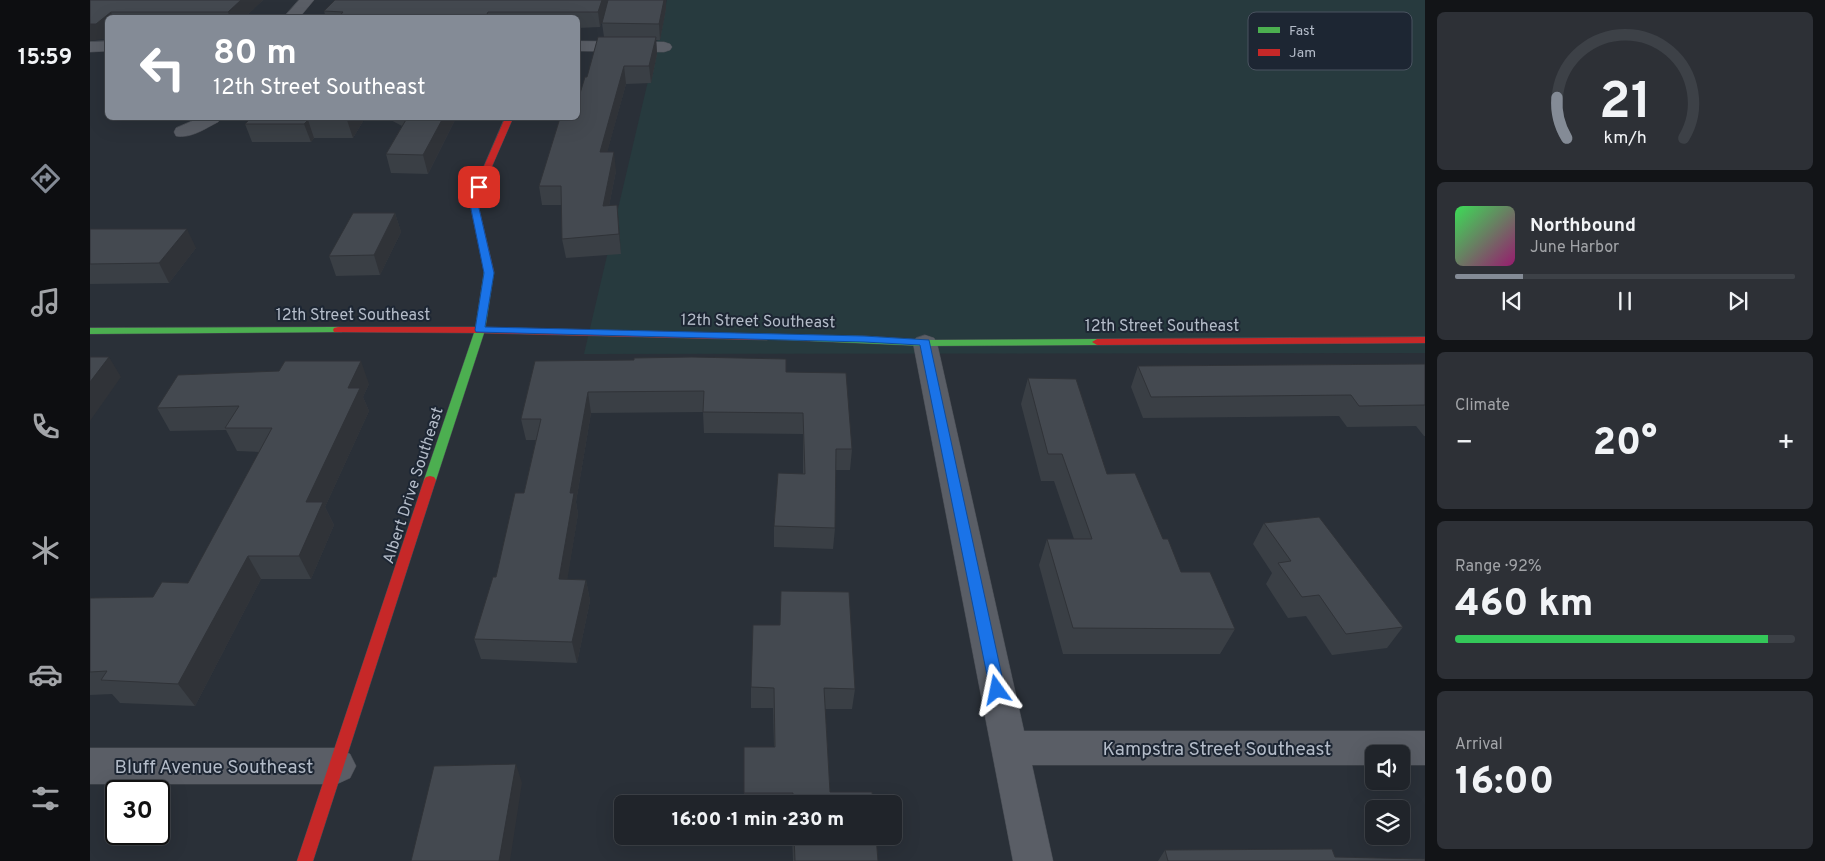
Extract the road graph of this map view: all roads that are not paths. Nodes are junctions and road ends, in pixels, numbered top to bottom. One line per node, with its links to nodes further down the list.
1 (306, 0): 2 (street)
2 (293, 15)
3 (90, 46): 4 (street)
4 (105, 46)
5 (580, 46): 6 (street)
6 (664, 47)
7 (208, 120): 9 (street)
8 (508, 120): 11 (street, Albert Drive Southeast)
9 (183, 132)
10 (90, 330): 11 (street, 12th Street Southeast)
11 (480, 330): 13 (street, 12th Street Southeast); 17 (street, Albert Drive Southeast)
12 (1425, 340): 13 (street, 12th Street Southeast)
13 (925, 342): 14 (street)
14 (1009, 748): 15 (street, Kampstra Street Southeast); 19 (street)
15 (1425, 748)
16 (90, 766): 17 (street, Bluff Avenue Southeast)
17 (337, 766): 18 (street, Albert Drive Southeast)
18 (305, 861)
19 (1033, 861)

